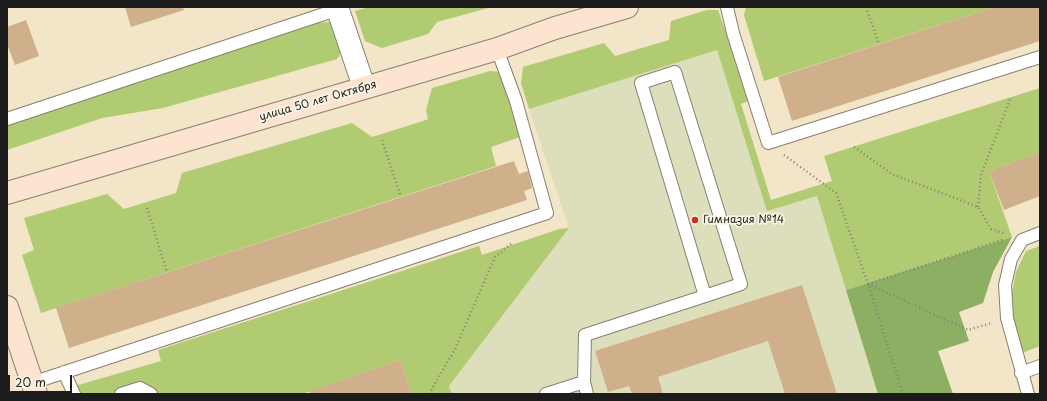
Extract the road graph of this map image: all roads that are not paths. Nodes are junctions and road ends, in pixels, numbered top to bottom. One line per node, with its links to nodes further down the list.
1 (627, 7): 4 (main road, улица 50 лет Октября)
2 (727, 7): 5 (lane)
3 (340, 8): 6 (street); 7 (lane)
4 (497, 49): 6 (main road, улица 50 лет Октября); 13 (lane)
5 (1040, 57)
6 (364, 87): 8 (main road, улица 50 лет Октября)
7 (7, 119)
8 (7, 193)
9 (1040, 233): 14 (lane)
10 (705, 296): 10 (lane); 15 (lane)
11 (7, 307): 16 (main road)
12 (1040, 366): 14 (lane)
13 (64, 372): 16 (lane); 17 (lane)
14 (1021, 373): 22 (lane)
15 (584, 382): 20 (lane); 21 (lane)
16 (34, 388)
17 (74, 394)
18 (121, 394): 19 (lane)
19 (151, 394)
20 (546, 394)
21 (588, 394)
22 (1028, 394)

